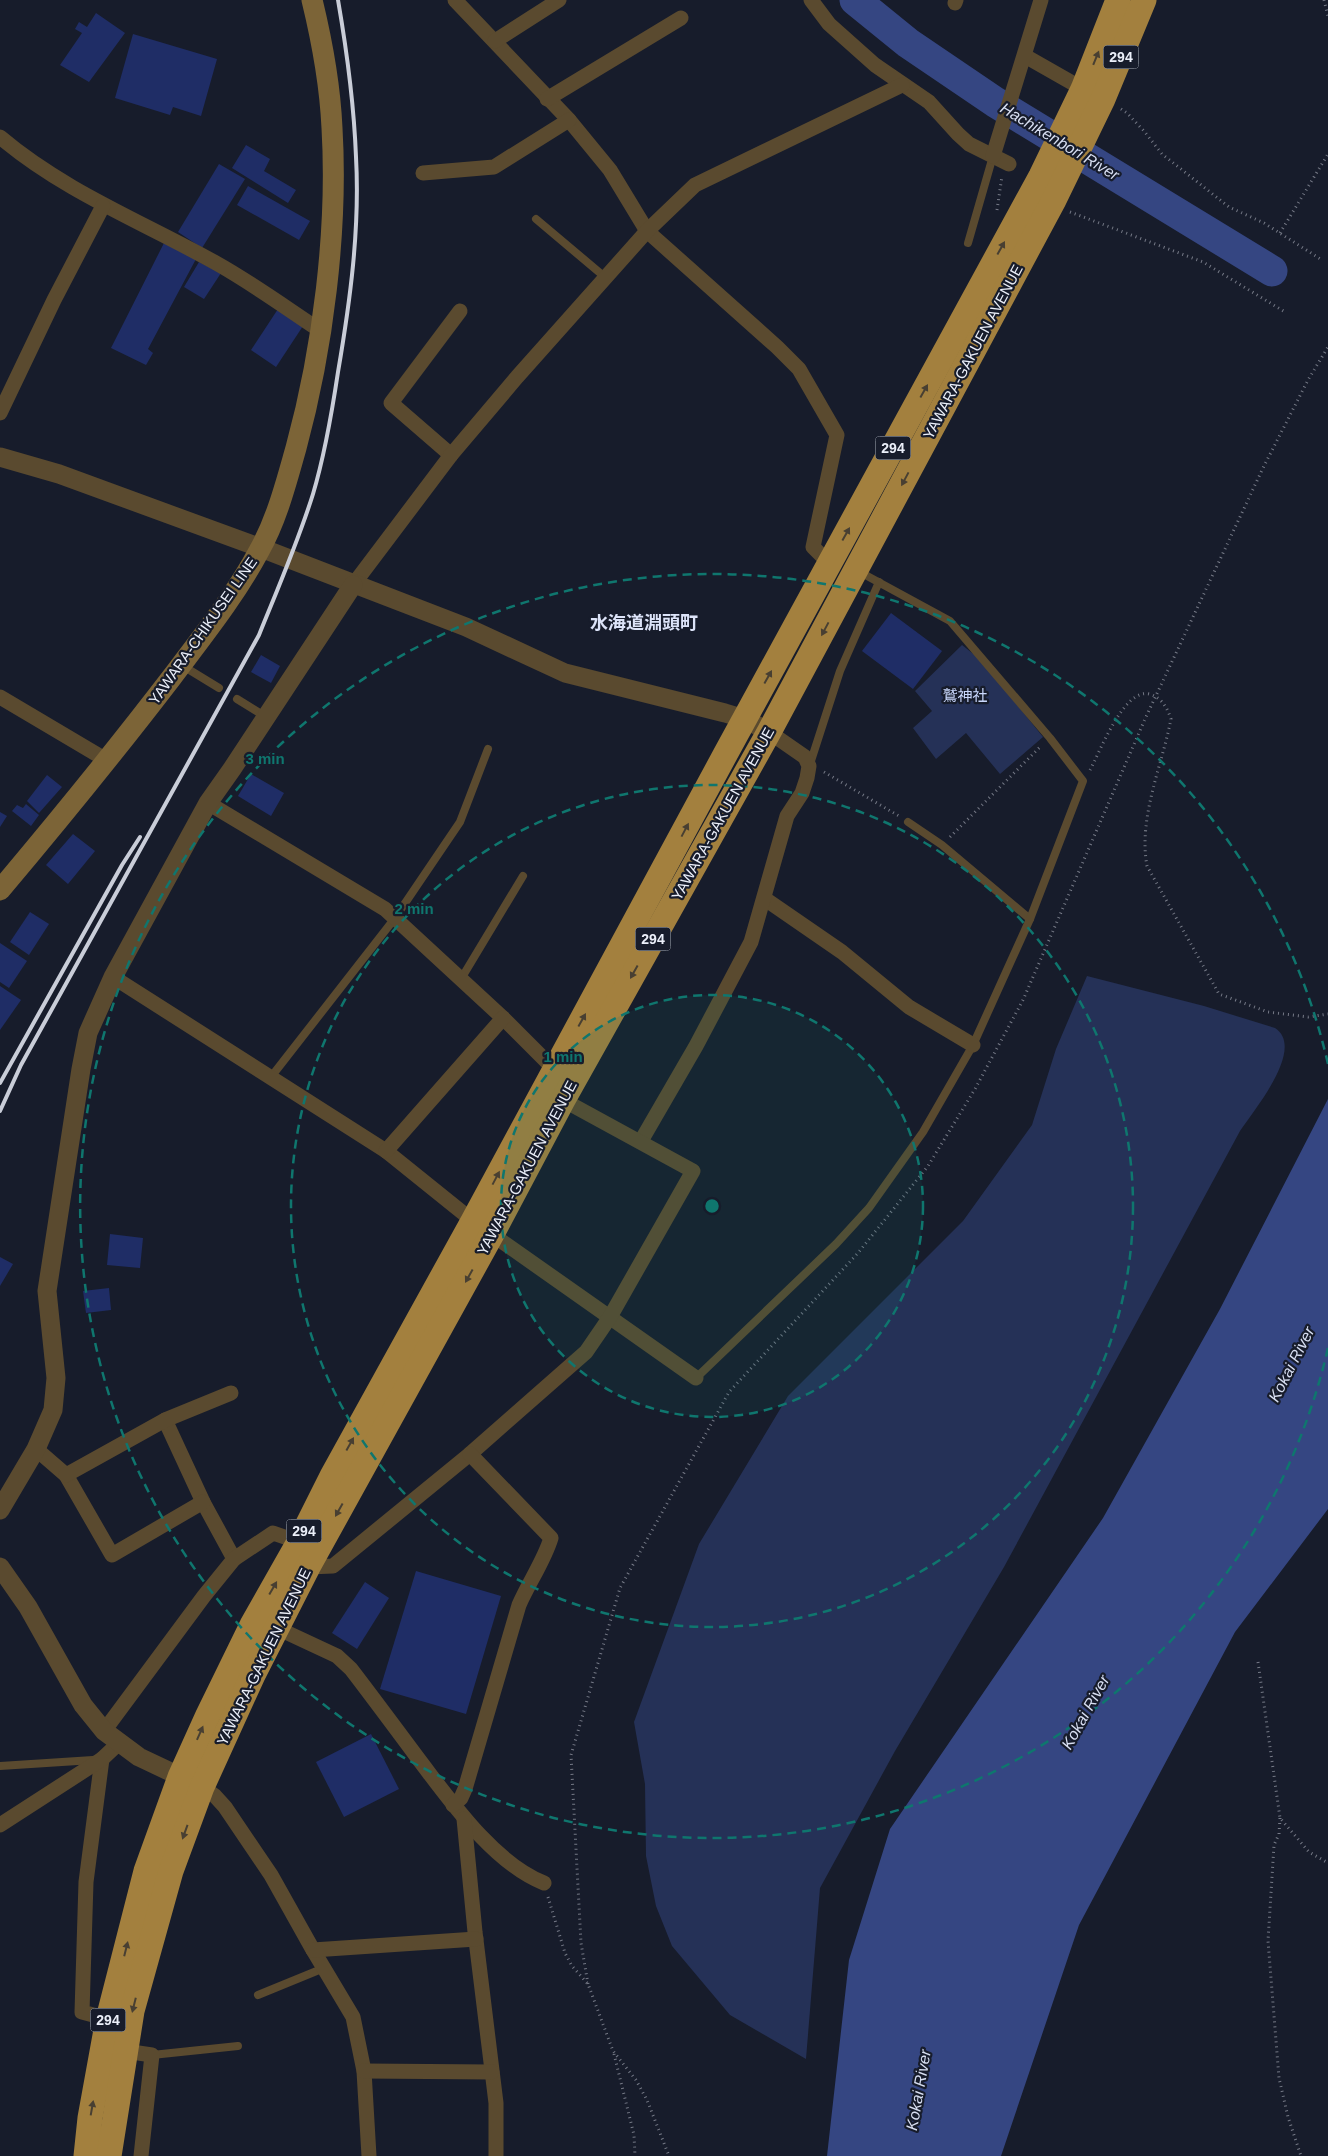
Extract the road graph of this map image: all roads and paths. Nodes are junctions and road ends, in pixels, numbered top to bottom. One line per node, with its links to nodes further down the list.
1 (312, 0): 32 (main road, YAWARA-CHIKUSEI LINE)
2 (455, 0): 11 (street)
3 (559, 0): 11 (street)
4 (811, 0): 13 (street)
5 (1040, 0): 12 (street)
6 (1118, 0): 15 (highway, YAWARA-GAKUEN AVENUE / 294, one-way to 6)
7 (1144, 0): 15 (highway, YAWARA-GAKUEN AVENUE / 294)
8 (1324, 0): 9 (path)
9 (1328, 16)
10 (682, 18): 14 (street)
11 (495, 41): 14 (street)
12 (1023, 62): 15 (street); 19 (street)
13 (902, 85): 19 (street); 25 (street)
14 (547, 99): 16 (street)
15 (1090, 101): 21 (highway, YAWARA-GAKUEN AVENUE / 294); 26 (path)
16 (568, 120): 20 (street); 25 (street)
17 (0, 137): 22 (street)
18 (1328, 154): 26 (path)
19 (1001, 158): 23 (path); 27 (lane)
20 (423, 173)
21 (1052, 188): 31 (path); 37 (highway, YAWARA-GAKUEN AVENUE / 294, one-way to 21); 38 (highway, YAWARA-GAKUEN AVENUE / 294, one-way to 38)
22 (103, 206): 32 (street); 33 (street)
23 (997, 214)
24 (536, 219): 29 (lane)
25 (647, 231): 29 (street); 37 (street)
26 (1280, 233): 28 (path)
27 (968, 243)
28 (1322, 260)
29 (606, 278): 34 (street)
30 (460, 311): 34 (street)
31 (1285, 312)
32 (321, 331): 36 (main road, YAWARA-CHIKUSEI LINE)
33 (0, 414)
34 (451, 455): 40 (street)
35 (0, 457): 36 (street)
36 (261, 548): 40 (street); 41 (main road, YAWARA-CHIKUSEI LINE)
37 (830, 564): 46 (highway, YAWARA-GAKUEN AVENUE / 294, one-way to 37)
38 (856, 570): 39 (lane); 47 (highway, YAWARA-GAKUEN AVENUE / 294, one-way to 47)
39 (879, 582): 48 (lane); 51 (lane)
40 (353, 585): 45 (street); 46 (street)
41 (181, 665): 42 (lane); 50 (main road, YAWARA-CHIKUSEI LINE)
42 (219, 688)
43 (0, 697): 50 (street)
44 (237, 699): 45 (lane)
45 (266, 718): 54 (street)
46 (745, 719): 47 (street); 67 (highway, YAWARA-GAKUEN AVENUE / 294, one-way to 46)
47 (770, 732): 51 (street); 69 (highway, YAWARA-GAKUEN AVENUE / 294, one-way to 69)
48 (1050, 738): 53 (lane); 56 (path)
49 (488, 749): 60 (lane)
50 (108, 761): 58 (main road, YAWARA-CHIKUSEI LINE)
51 (809, 766): 59 (street)
52 (824, 772): 55 (path)
53 (1083, 781): 61 (lane); 64 (path)
54 (208, 803): 60 (street); 62 (street)
55 (908, 822): 56 (lane)
56 (942, 845): 61 (lane)
57 (523, 876): 63 (lane)
58 (0, 890)
59 (765, 899): 66 (street); 70 (street)
60 (395, 918): 63 (street); 68 (lane)
61 (1030, 919): 66 (lane)
62 (113, 977): 68 (street); 77 (street)
63 (461, 979): 65 (street)
64 (1328, 1014)
65 (504, 1018): 67 (street); 71 (street)
66 (973, 1045): 74 (lane)
67 (555, 1070): 72 (highway, YAWARA-GAKUEN AVENUE / 294, one-way to 67)
68 (271, 1077): 71 (street)
69 (563, 1100): 70 (street); 72 (highway, YAWARA-GAKUEN AVENUE / 294)
70 (641, 1141): 73 (street)
71 (386, 1151): 72 (street)
72 (483, 1227): 73 (street); 82 (highway, YAWARA-GAKUEN AVENUE / 294, one-way to 72); 85 (highway, YAWARA-GAKUEN AVENUE / 294, one-way to 85)
73 (610, 1317): 74 (street); 78 (street)
74 (696, 1378)
75 (231, 1393): 76 (street)
76 (165, 1420): 79 (street); 80 (street)
77 (36, 1449): 79 (street); 81 (street)
78 (470, 1454): 85 (street); 93 (street)
79 (66, 1475): 80 (street)
80 (203, 1502): 83 (street)
81 (0, 1510)
82 (299, 1542): 83 (street); 92 (highway, YAWARA-GAKUEN AVENUE / 294, one-way to 82)
83 (234, 1559): 88 (street)
84 (0, 1567): 88 (street)
85 (308, 1567): 86 (highway, YAWARA-GAKUEN AVENUE / 294)
86 (277, 1628): 92 (highway, YAWARA-GAKUEN AVENUE / 294); 93 (street)
87 (1258, 1662): 94 (path)
88 (104, 1731): 89 (street)
89 (119, 1743): 90 (street); 92 (street)
90 (102, 1759): 91 (lane); 96 (street); 103 (street)
91 (0, 1766)
92 (191, 1782): 100 (street); 103 (highway, YAWARA-GAKUEN AVENUE / 294, one-way to 92); 105 (highway, YAWARA-GAKUEN AVENUE / 294, one-way to 105)
93 (453, 1804): 95 (street)
94 (1280, 1818): 97 (path); 117 (path)
95 (464, 1819): 98 (street); 99 (street)
96 (0, 1824)
97 (1328, 1863)
98 (544, 1883): 106 (path)
99 (476, 1939): 100 (street); 109 (street)
100 (313, 1950): 101 (street)
101 (324, 1968): 102 (lane); 108 (street)
102 (258, 1995)
103 (108, 2019): 110 (highway, YAWARA-GAKUEN AVENUE / 294, one-way to 103)
104 (238, 2046): 107 (lane)
105 (125, 2051): 107 (street); 111 (highway, YAWARA-GAKUEN AVENUE / 294)
106 (613, 2051): 115 (path); 116 (path)
107 (152, 2055): 112 (street)
108 (364, 2071): 109 (street); 113 (street)
109 (492, 2072): 114 (street)
110 (86, 2156)
111 (109, 2156)
112 (141, 2156)
113 (369, 2156)
114 (496, 2156)
115 (635, 2156)
116 (669, 2156)
117 (1301, 2156)

